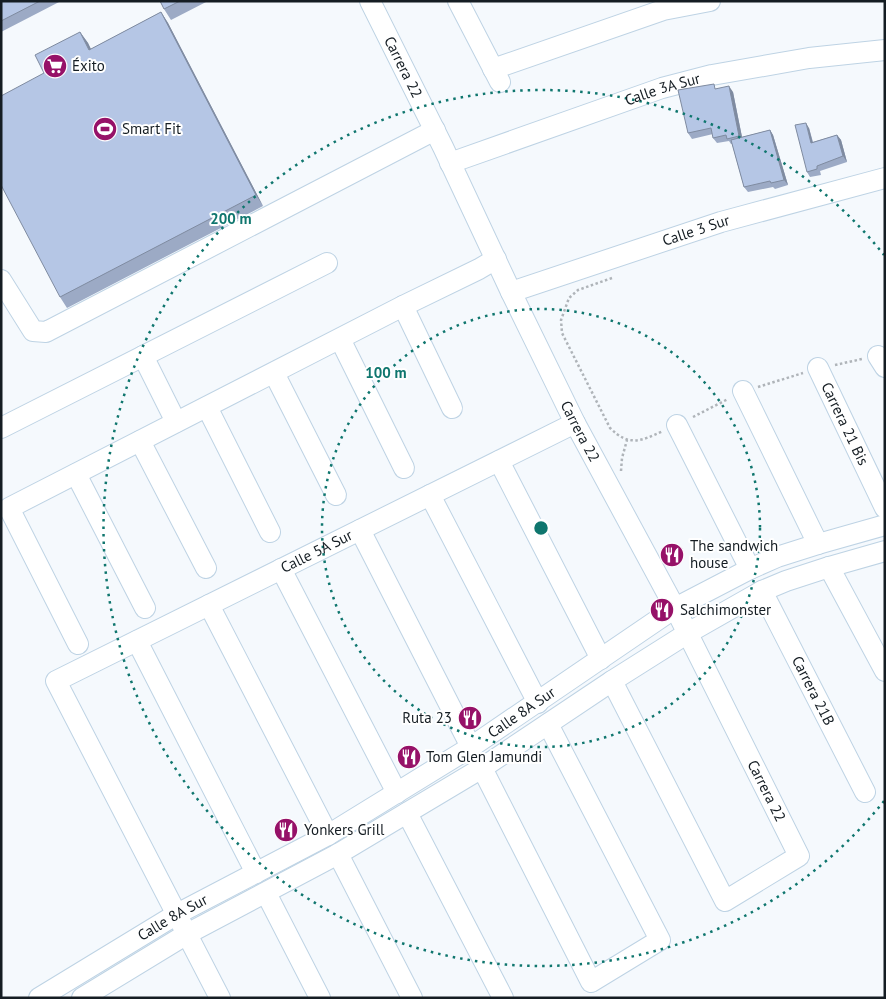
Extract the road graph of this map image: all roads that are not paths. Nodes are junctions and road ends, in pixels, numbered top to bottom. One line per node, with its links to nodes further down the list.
1 (370, 1): 5 (street, Carrera 22)
2 (458, 1): 3 (street)
3 (710, 1)
4 (885, 50): 6 (street, Calle 3A Sur)
5 (435, 130): 6 (street, Carrera 22); 10 (street)
6 (450, 163): 8 (street, Carrera 22)
7 (885, 178): 11 (street, Calle 3 Sur)
8 (496, 259): 11 (street, Carrera 22); 12 (street)
9 (327, 263): 14 (street)
10 (1, 280)
11 (511, 292): 21 (street, Carrera 22)
12 (403, 306): 13 (street); 19 (street)
13 (340, 339): 16 (street); 26 (street)
14 (143, 356): 20 (street); 23 (street)
15 (818, 368): 30 (street, Carrera 21 Bis)
16 (274, 373): 18 (street); 28 (street)
17 (743, 392): 34 (street)
18 (207, 407): 20 (street); 33 (street)
19 (452, 408)
20 (176, 422): 24 (street)
21 (575, 423): 25 (street, Calle 5A Sur); 43 (street, Carrera 22)
22 (677, 425): 39 (street)
23 (1, 428)
24 (140, 441): 27 (street); 37 (street)
25 (499, 461): 29 (street, Calle 5A Sur); 47 (street)
26 (404, 468)
27 (76, 474): 42 (street); 46 (street)
28 (336, 495)
29 (430, 495): 32 (street, Calle 5A Sur); 50 (street)
30 (885, 508)
31 (885, 525): 34 (street, Calle 8A Sur)
32 (360, 530): 38 (street, Calle 5A Sur); 52 (street)
33 (270, 532)
34 (818, 544): 39 (street, Calle 8A Sur)
35 (885, 551): 36 (street, Calle 8A Sur)
36 (829, 566): 40 (street, Calle 8A Sur); 48 (street)
37 (206, 568)
38 (281, 569): 41 (street, Calle 5A Sur); 54 (street)
39 (750, 569): 43 (street, Calle 8A Sur)
40 (762, 591): 44 (street, Calle 8A Sur); 55 (street, Carrera 21B)
41 (209, 605): 45 (street, Calle 5A Sur); 57 (street)
42 (145, 608)
43 (675, 608): 44 (street, Carrera 22); 47 (street, Calle 8A Sur)
44 (688, 633): 49 (street, Calle 8A Sur); 49 (street, Carrera 22)
45 (137, 641): 59 (street); 61 (street, Calle 5A Sur)
46 (78, 644)
47 (601, 660): 50 (street, Calle 8A Sur)
48 (885, 671)
49 (612, 682): 51 (street, Calle 8A Sur)
50 (538, 703): 52 (street, Calle 8A Sur)
51 (548, 724): 53 (street, Calle 8A Sur); 53 (street)
52 (471, 747): 54 (street, Calle 8A Sur)
53 (482, 768): 56 (street, Calle 8A Sur)
54 (397, 792): 57 (street, Calle 8A Sur)
55 (865, 792)
56 (407, 813): 58 (street, Calle 8A Sur); 68 (street)
57 (328, 835): 59 (street, Calle 8A Sur)
58 (338, 854): 60 (street, Calle 8A Sur); 67 (street)
59 (256, 873): 61 (street, Calle 8A Sur)
60 (266, 893): 62 (street, Calle 8A Sur); 66 (street)
61 (177, 914): 62 (street); 64 (street, Calle 8A Sur)
62 (187, 934): 63 (street, Calle 8A Sur); 65 (street)
63 (93, 995)
64 (39, 998)
65 (220, 998)
66 (320, 998)
67 (412, 998)
68 (503, 998)

